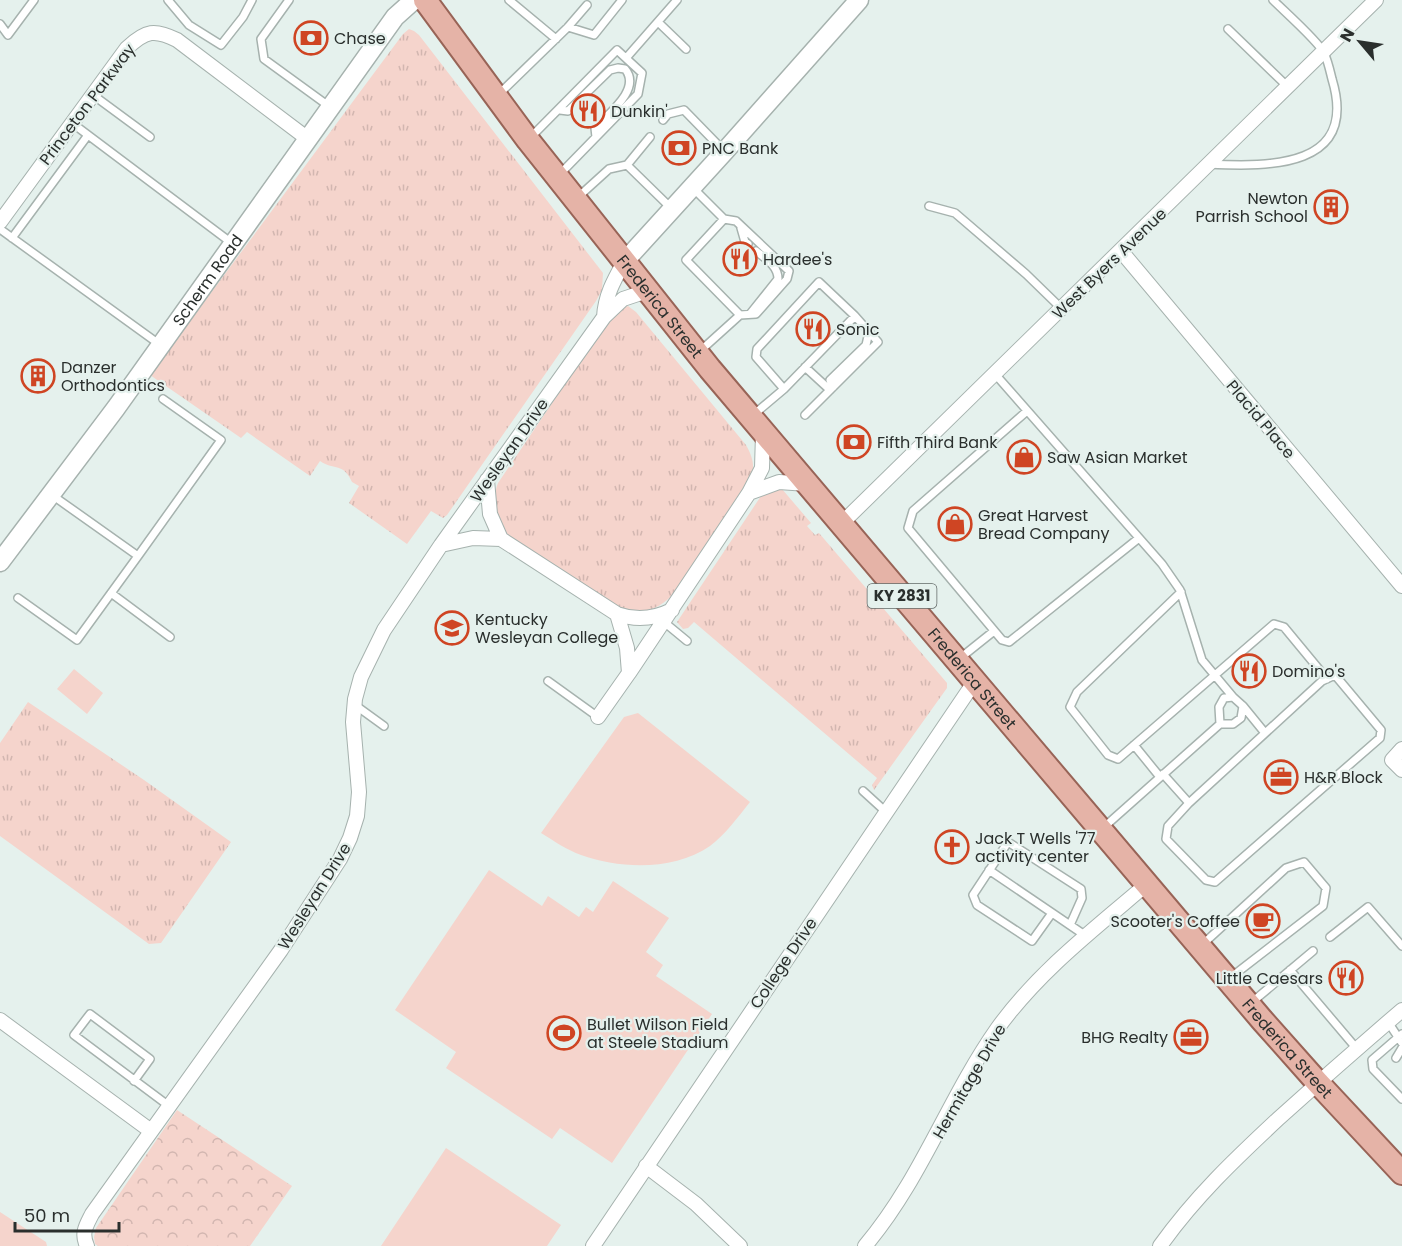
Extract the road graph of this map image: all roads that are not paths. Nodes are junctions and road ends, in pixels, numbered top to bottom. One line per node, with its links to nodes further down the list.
1 (34, 0): 15 (lane)
2 (168, 0): 3 (lane)
3 (252, 0)
4 (289, 0): 25 (lane)
5 (414, 0): 25 (street, Scherm Road)
6 (425, 0): 24 (main road, Frederica Street / KY 2831)
7 (509, 0): 18 (lane)
8 (622, 0): 16 (lane)
9 (677, 0): 14 (lane)
10 (859, 0): 35 (street)
11 (1273, 0): 20 (lane)
12 (1376, 0): 20 (street, West Byers Avenue)
13 (587, 4): 16 (lane)
14 (658, 22): 19 (lane); 21 (lane)
15 (0, 24)
16 (568, 27): 18 (lane)
17 (1227, 29): 22 (lane)
18 (556, 39): 24 (lane)
19 (686, 48)
20 (1324, 51): 22 (street, West Byers Avenue); 36 (lane)
21 (627, 57): 26 (lane); 31 (lane)
22 (1288, 87): 36 (street, West Byers Avenue)
23 (93, 95): 28 (street, Princeton Parkway); 30 (lane); 33 (street, Princeton Parkway)
24 (496, 97): 34 (main road, Frederica Street / KY 2831)
25 (331, 107): 33 (street, Scherm Road)
26 (560, 110): 31 (lane); 34 (lane)
27 (663, 120): 35 (lane)
28 (72, 123): 29 (lane); 44 (street, Princeton Parkway)
29 (88, 135): 47 (lane); 48 (lane)
30 (150, 137)
31 (596, 137): 38 (lane)
32 (650, 137): 37 (lane)
33 (308, 139): 48 (street, Scherm Road)
34 (528, 140): 38 (main road, Frederica Street / KY 2831)
35 (725, 152): 39 (street)
36 (1209, 164): 51 (street, West Byers Avenue)
37 (627, 165): 40 (lane); 42 (lane)
38 (558, 177): 40 (main road, Frederica Street / KY 2831)
39 (692, 187): 42 (street); 43 (lane)
40 (575, 200): 52 (main road, Frederica Street / KY 2831)
41 (929, 206): 54 (lane)
42 (672, 209): 52 (street)
43 (724, 219): 45 (lane); 56 (lane)
44 (0, 222)
45 (741, 225): 49 (lane); 55 (lane)
46 (0, 229): 47 (lane)
47 (12, 237): 60 (lane)
48 (233, 244): 60 (street, Scherm Road)
49 (748, 244)
50 (756, 251): 55 (lane)
51 (1121, 251): 54 (street, West Byers Avenue); 80 (street, Placid Place)
52 (624, 262): 53 (main road, Frederica Street / KY 2831); 58 (street, Wesleyan Drive)
53 (647, 291): 58 (street, Wesleyan Drive); 61 (main road, Frederica Street / KY 2831)
54 (1062, 309): 63 (street, West Byers Avenue)
55 (750, 314): 56 (lane)
56 (740, 315): 61 (lane)
57 (855, 316): 59 (lane); 62 (lane); 64 (lane)
58 (604, 317): 70 (street, Wesleyan Drive)
59 (869, 332): 65 (lane); 65 (lane)
60 (161, 345): 79 (street, Scherm Road)
61 (697, 353): 69 (main road, Frederica Street / KY 2831)
62 (806, 367): 64 (lane); 65 (lane)
63 (995, 374): 67 (lane); 74 (street, West Byers Avenue)
64 (784, 389): 69 (lane)
65 (831, 389): 68 (lane)
66 (163, 399): 78 (lane)
67 (1027, 411): 75 (lane); 87 (lane)
68 (805, 415)
69 (757, 424): 71 (main road, Frederica Street / KY 2831); 72 (street)
70 (487, 480): 76 (street); 77 (street, Wesleyan Drive)
71 (807, 484): 72 (street); 74 (main road, Frederica Street / KY 2831)
72 (749, 493): 84 (street)
73 (59, 500): 78 (lane)
74 (841, 524): 90 (main road, Frederica Street / KY 2831)
75 (1139, 538): 81 (lane); 87 (lane)
76 (501, 539): 77 (street); 85 (street)
77 (441, 545): 97 (street, Wesleyan Drive)
78 (138, 556): 82 (lane)
79 (0, 562)
80 (1402, 586)
81 (1181, 592): 92 (lane); 103 (lane)
82 (111, 593): 83 (lane); 88 (lane)
83 (18, 597)
84 (672, 610): 85 (street); 86 (street)
85 (617, 614): 91 (street)
86 (664, 622): 89 (lane); 91 (street)
87 (994, 631): 90 (lane)
88 (170, 637)
89 (687, 641)
90 (957, 660): 95 (main road, Frederica Street / KY 2831)
91 (629, 673): 99 (street)
92 (1214, 674): 93 (lane); 96 (lane); 103 (lane)
93 (1327, 679): 102 (lane); 108 (lane)
94 (548, 681): 99 (lane)
95 (975, 681): 109 (street, College Drive); 110 (main road, Frederica Street / KY 2831)
96 (1233, 697): 98 (lane); 100 (lane)
97 (355, 705): 101 (lane); 135 (street, Wesleyan Drive)
98 (1243, 706): 100 (lane); 102 (lane)
99 (598, 717)
100 (1220, 724): 106 (lane)
101 (384, 726)
102 (1265, 733): 108 (lane)
103 (1134, 745): 106 (lane)
104 (1402, 749): 105 (street)
105 (1402, 770)
106 (1161, 775): 108 (lane); 110 (lane)
107 (863, 791): 109 (lane)
108 (1189, 802)
109 (886, 812): 137 (street, College Drive)
110 (1101, 830): 112 (main road, Frederica Street / KY 2831)
111 (989, 870): 113 (lane); 113 (lane); 114 (lane)
112 (1147, 884): 115 (street, Hermitage Drive); 117 (main road, Frederica Street / KY 2831)
113 (1053, 913): 114 (lane)
114 (1070, 924): 115 (lane)
115 (1086, 936): 142 (street, Hermitage Drive)
116 (1330, 937): 118 (lane)
117 (1200, 946): 121 (main road, Frederica Street / KY 2831); 121 (lane)
118 (1402, 946)
119 (1313, 951): 120 (lane)
120 (1290, 970): 122 (lane); 128 (lane)
121 (1228, 980): 122 (main road, Frederica Street / KY 2831)
122 (1249, 1004): 131 (main road, Frederica Street / KY 2831)
123 (1402, 1010): 125 (street)
124 (0, 1020): 136 (street)
125 (1388, 1023): 126 (lane); 128 (street)
126 (1401, 1038): 133 (lane)
127 (1402, 1048): 129 (lane)
128 (1357, 1049): 131 (street)
129 (1396, 1058)
130 (134, 1081): 130 (lane); 135 (lane)
131 (1318, 1083): 138 (main road, Frederica Street / KY 2831); 143 (street)
132 (1399, 1085): 133 (lane)
133 (1395, 1092): 134 (lane)
134 (1402, 1099)
135 (169, 1107): 136 (street, Wesleyan Drive)
136 (152, 1131): 139 (street, Wesleyan Drive)
137 (646, 1166): 140 (street, College Drive); 141 (street)
138 (1402, 1173)
139 (86, 1243)
140 (593, 1246)
141 (740, 1246)
142 (865, 1246)
143 (1160, 1246)

